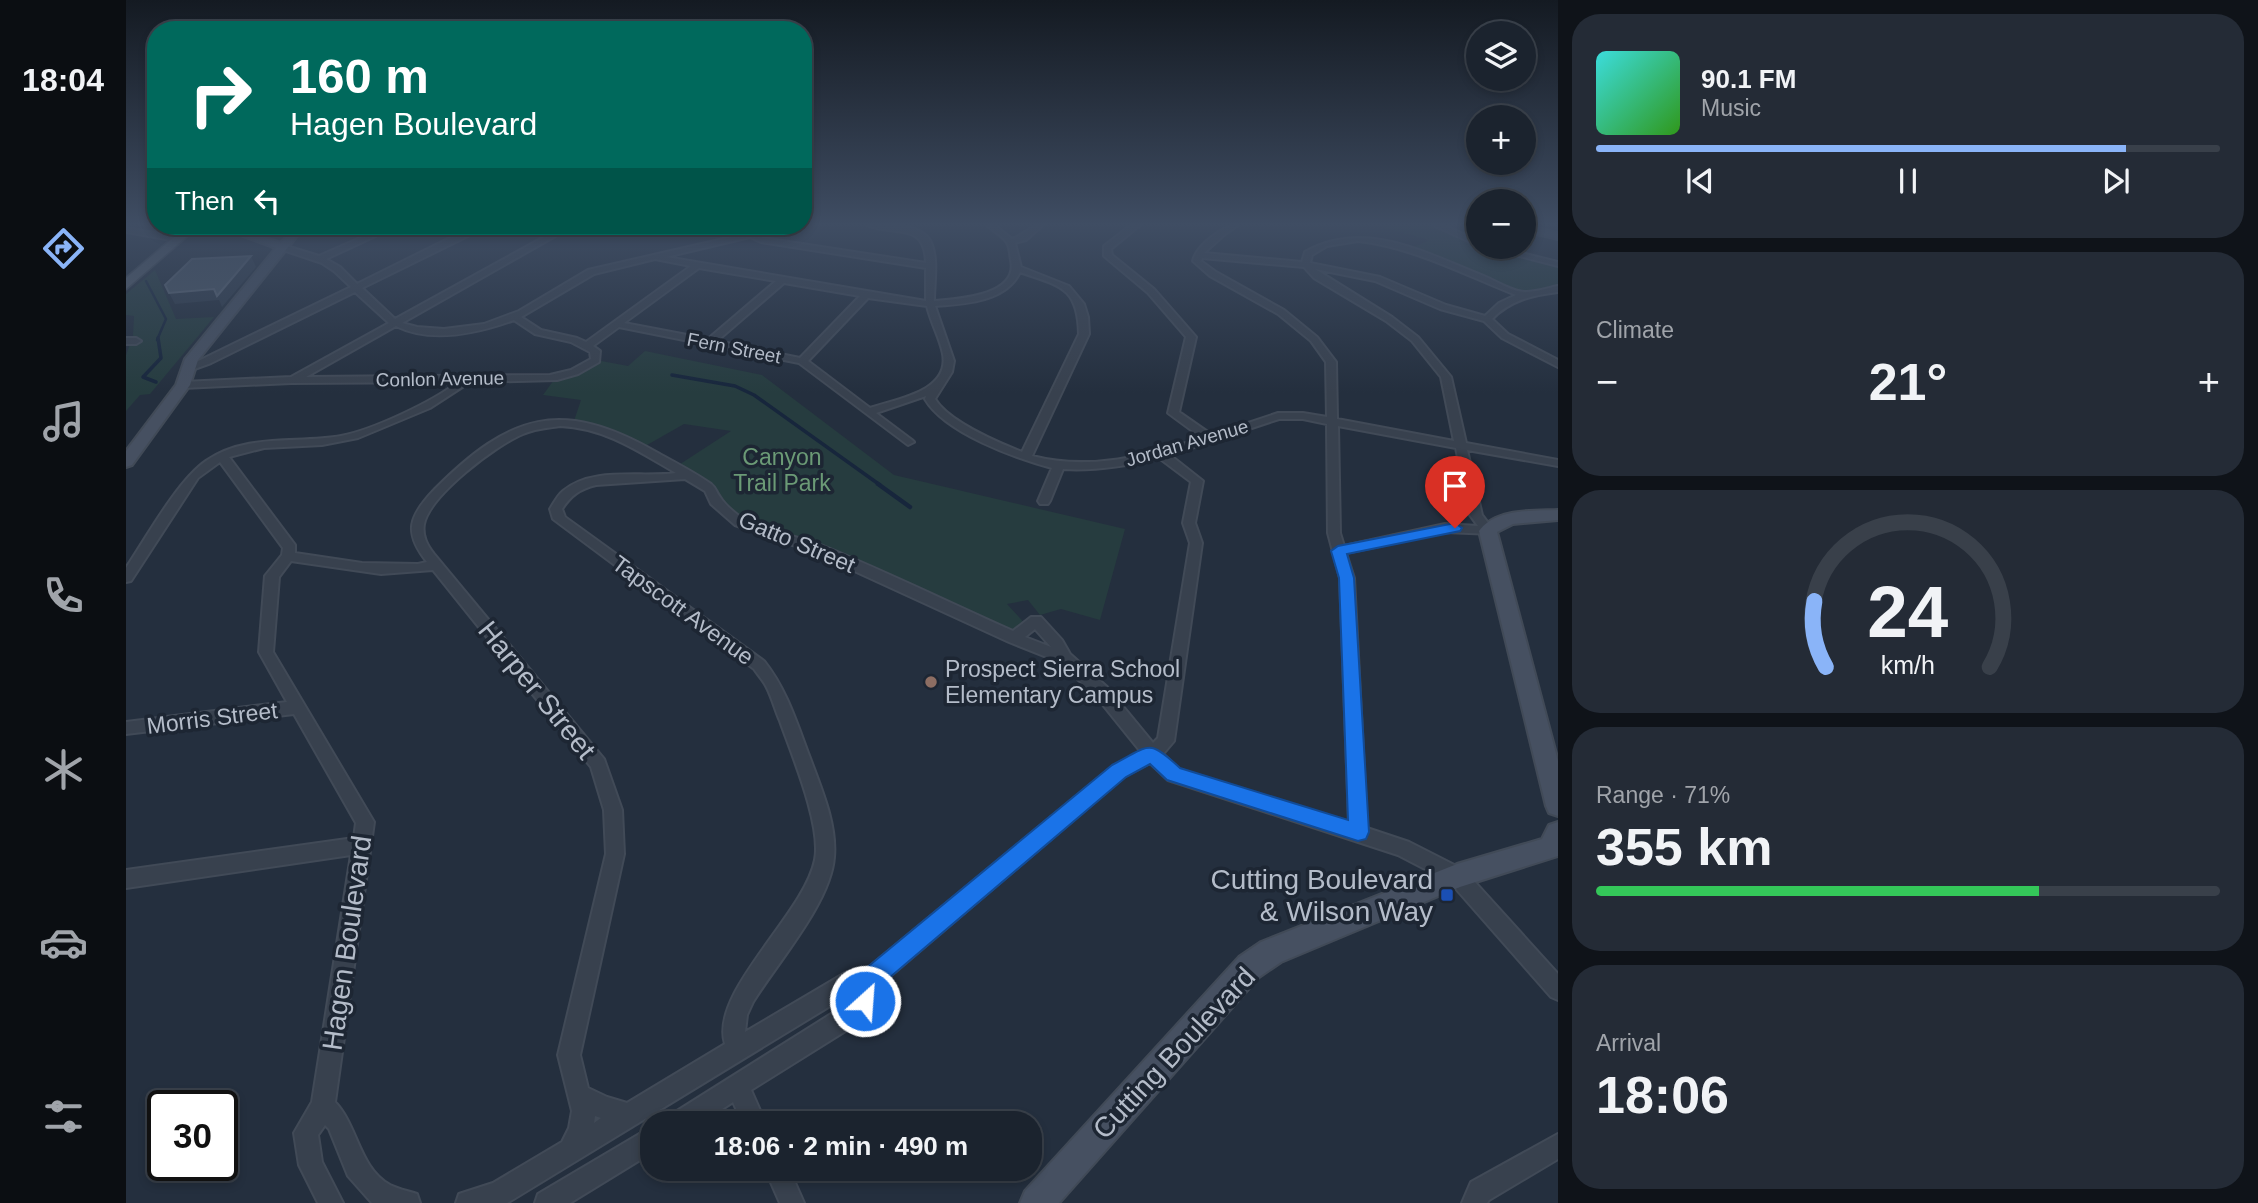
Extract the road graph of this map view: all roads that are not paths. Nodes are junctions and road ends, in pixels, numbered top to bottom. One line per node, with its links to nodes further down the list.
1 (255, 281): 30 (street)
2 (349, 281): 17 (street)
3 (370, 281): 17 (street)
4 (470, 281): 24 (street)
5 (571, 281): 22 (street)
6 (676, 281): 25 (street)
7 (781, 281): 26 (street)
8 (789, 281): 19 (street)
9 (929, 281): 21 (street)
10 (1010, 281): 21 (street)
11 (1050, 281): 42 (street)
12 (1139, 281): 37 (street)
13 (1225, 281): 36 (street)
14 (1326, 281): 39 (street)
15 (1382, 281): 23 (street)
16 (1485, 281): 20 (street)
17 (356, 288): 24 (street); 30 (street)
18 (1558, 289): 20 (street)
19 (867, 294): 21 (street); 28 (street)
20 (1520, 295): 23 (street)
21 (930, 303): 34 (street)
22 (515, 317): 24 (street); 27 (street)
23 (1487, 320): 29 (street)
24 (395, 323): 32 (street)
25 (617, 324): 26 (street, Fern Street); 27 (street)
26 (709, 343): 28 (street, Fern Street)
27 (588, 345): 31 (street, Conlon Avenue)
28 (802, 362): 35 (street, Fern Street)
29 (1558, 364)
30 (189, 368): 33 (street)
31 (467, 379): 32 (street, Conlon Avenue); 41 (street)
32 (291, 380): 33 (street, Conlon Avenue)
33 (183, 385): 43 (street)
34 (933, 390): 35 (street); 42 (street, Jordan Avenue)
35 (868, 412): 38 (street, Fern Street)
36 (1332, 421): 37 (street, Jordan Avenue); 39 (street, Jordan Avenue); 50 (street)
37 (1209, 438): 40 (street, Jordan Avenue)
38 (908, 442)
39 (1462, 445): 44 (street, Jordan Avenue); 49 (street)
40 (1161, 454): 45 (street, Jordan Avenue); 58 (street)
41 (222, 456): 51 (street); 53 (street)
42 (1025, 458): 45 (street, Jordan Avenue)
43 (126, 462)
44 (1558, 463)
45 (1059, 465): 47 (street)
46 (687, 475): 52 (street, Gatto Street); 54 (street, Gatto Street); 67 (street, Tapscott Avenue)
47 (1044, 501)
48 (1558, 515): 49 (street)
49 (1488, 531): 50 (street); 59 (street)
50 (1338, 551): 60 (street)
51 (288, 556): 52 (street); 56 (street, Hagen Boulevard)
52 (436, 565): 69 (street, Harper Street)
53 (126, 578)
54 (1014, 638): 55 (street, Gatto Street); 55 (street)
55 (1064, 658): 58 (street)
56 (299, 707): 57 (street, Morris Street); 62 (street, Hagen Boulevard)
57 (126, 728)
58 (1152, 754): 60 (street); 65 (street)
59 (1558, 806)
60 (1358, 832): 63 (street)
61 (1558, 833): 63 (street, Cutting Boulevard)
62 (362, 845): 64 (street); 70 (street, Hagen Boulevard)
63 (1457, 876): 66 (street); 83 (street, Cutting Boulevard)
64 (126, 879)
65 (873, 977): 67 (street); 68 (street)
66 (1558, 990)
67 (738, 1049): 73 (street)
68 (738, 1087): 71 (street); 72 (street)
69 (579, 1096): 73 (street); 76 (street, Harper Street)
70 (323, 1106): 78 (street, Hagen Boulevard); 79 (street)
71 (698, 1111)
72 (749, 1111)
73 (630, 1115): 76 (street)
74 (640, 1146): 81 (street)
75 (1558, 1146): 84 (street)
76 (570, 1151): 80 (street)
77 (782, 1181): 82 (street)
78 (331, 1203)
79 (408, 1203)
80 (468, 1203)
81 (547, 1203)
82 (792, 1203)
83 (1037, 1203)
84 (1474, 1203)

